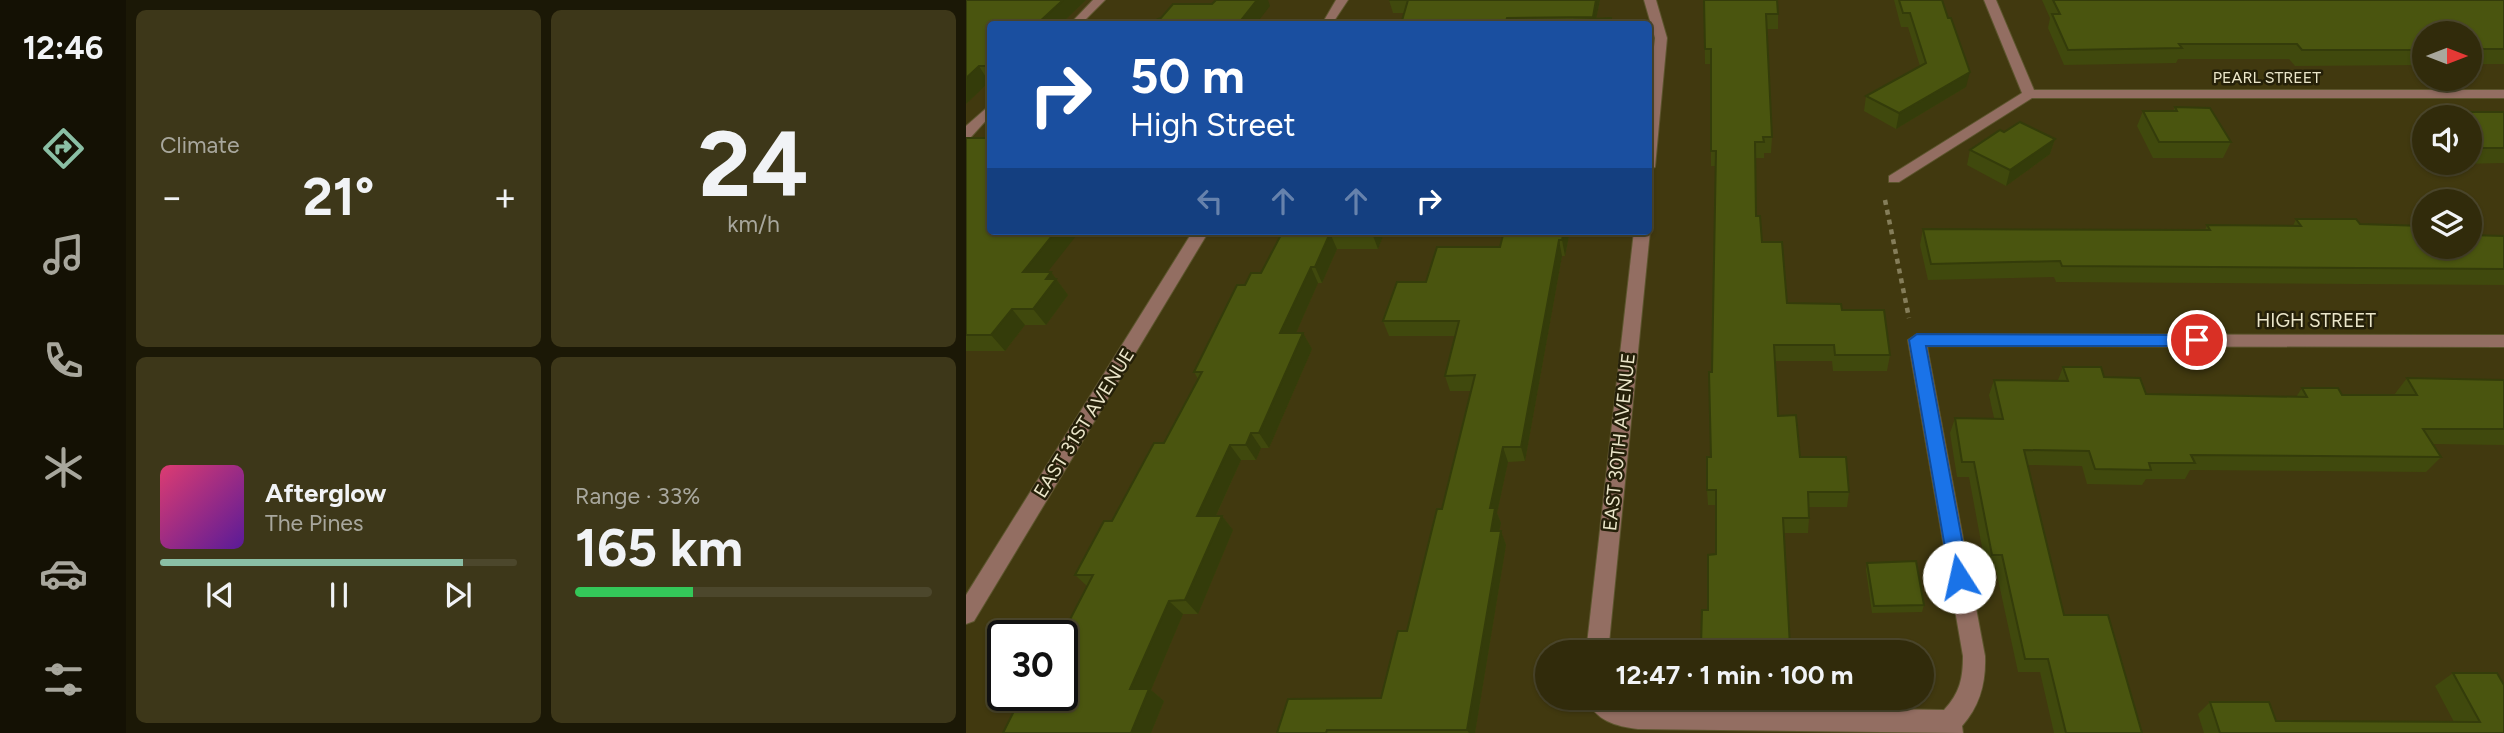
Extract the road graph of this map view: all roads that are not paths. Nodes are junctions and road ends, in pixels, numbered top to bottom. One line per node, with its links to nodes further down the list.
1 (1099, 0): 5 (street)
2 (1342, 0): 6 (street)
3 (1650, 0): 10 (street)
4 (1990, 0): 7 (street)
5 (1078, 21)
6 (1330, 21)
7 (2029, 94): 8 (street, PEARL STREET); 12 (street)
8 (2504, 94)
9 (987, 113): 11 (street)
10 (1652, 127)
11 (966, 134)
12 (1894, 179)
13 (1199, 235): 16 (street, EAST 31ST AVENUE)
14 (1642, 235): 17 (street, EAST 30TH AVENUE)
15 (2504, 341): 19 (street, HIGH STREET)
16 (966, 614)
17 (1598, 640)
18 (1610, 710): 19 (street)
19 (1950, 727)

